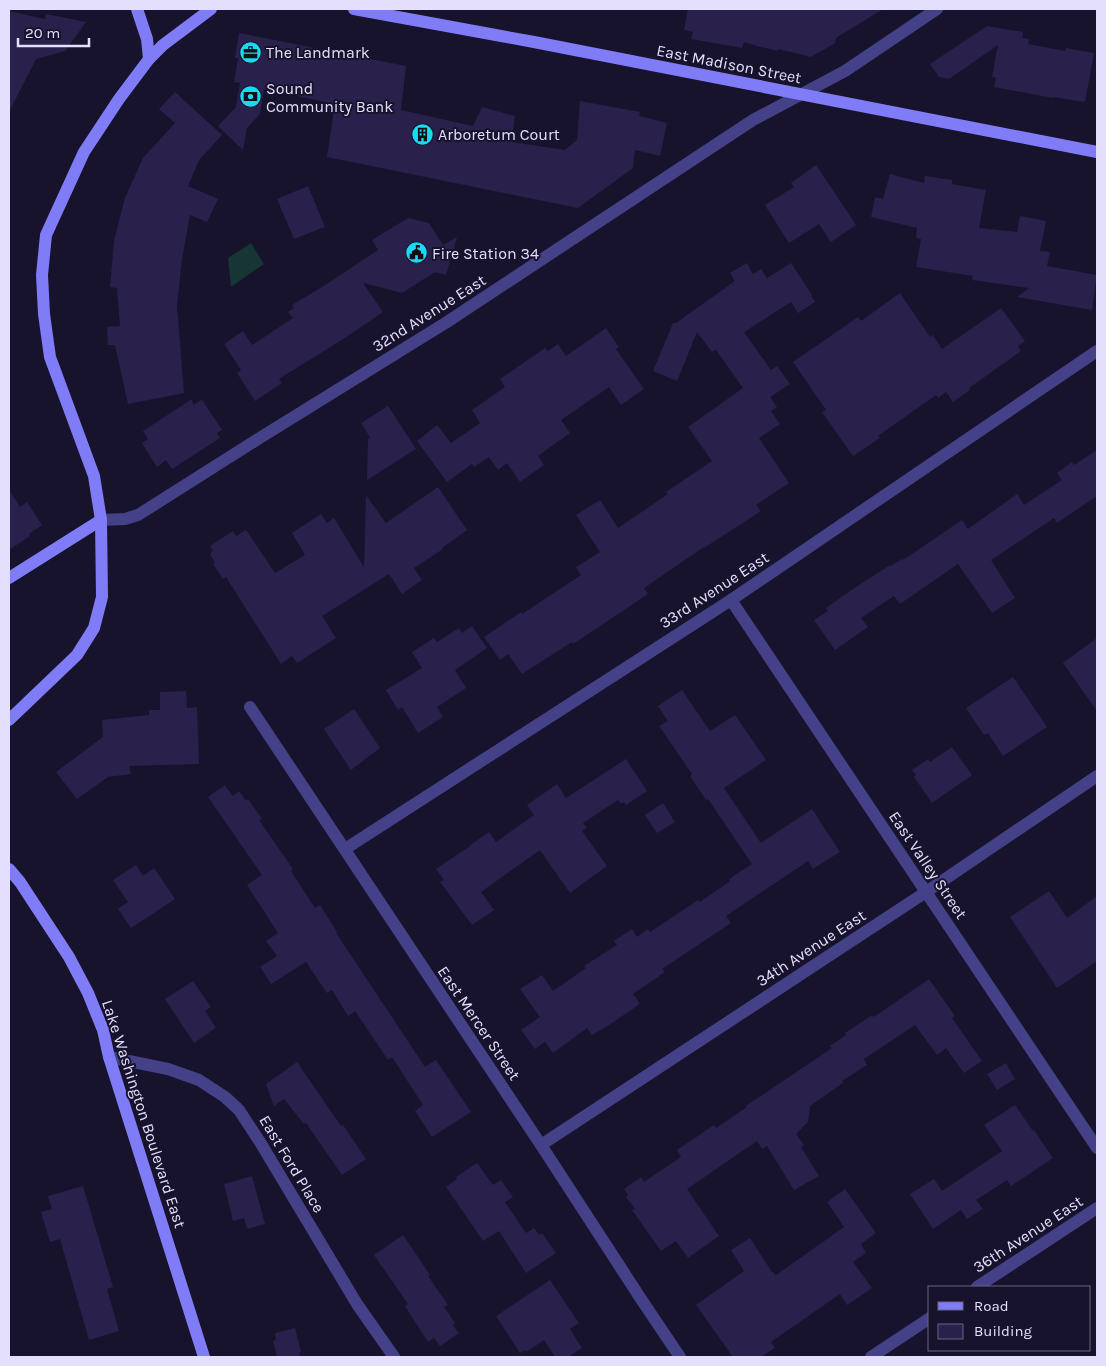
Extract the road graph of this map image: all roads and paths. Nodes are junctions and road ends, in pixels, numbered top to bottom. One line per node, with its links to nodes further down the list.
1 (137, 9): 6 (main road)
2 (211, 9): 6 (main road)
3 (354, 9): 5 (main road, East Madison Street)
4 (937, 9): 7 (street, 32nd Avenue East)
5 (398, 13): 7 (main road, East Madison Street)
6 (149, 59): 10 (main road)
7 (801, 94): 8 (main road, East Madison Street); 10 (street, 32nd Avenue East)
8 (1097, 152)
9 (1097, 352): 12 (street, 33rd Avenue East)
10 (101, 520): 11 (main road, 32nd Avenue East); 14 (main road)
11 (9, 578)
12 (731, 600): 16 (street, 33rd Avenue East); 18 (street, East Valley Street)
13 (250, 708): 16 (street, East Mercer Street)
14 (9, 720)
15 (1097, 776): 18 (street, 34th Avenue East)
16 (345, 849): 20 (street, East Mercer Street)
17 (9, 869): 19 (main road, Lake Washington Boulevard East)
18 (926, 892): 20 (street, 34th Avenue East); 21 (street, East Valley Street)
19 (109, 1057): 25 (main road, Lake Washington Boulevard East); 26 (street, East Ford Place)
20 (541, 1145): 27 (street, East Mercer Street)
21 (1097, 1148)
22 (1097, 1208): 23 (street, 36th Avenue East)
23 (979, 1286)
24 (928, 1319): 28 (street)
25 (204, 1357)
26 (394, 1357)
27 (680, 1357)
28 (871, 1357)

